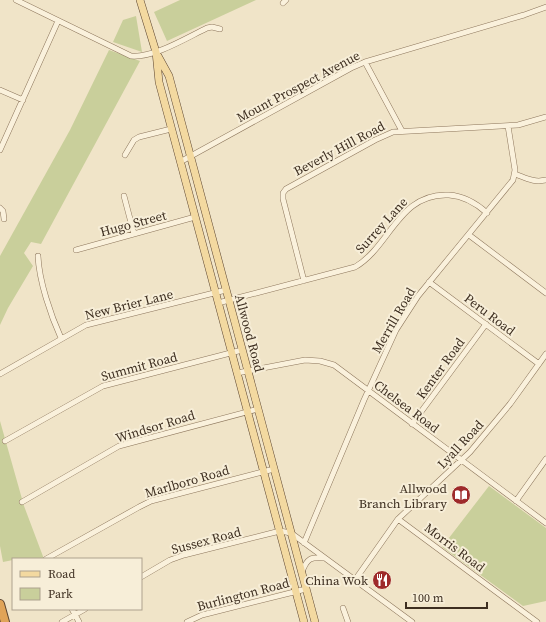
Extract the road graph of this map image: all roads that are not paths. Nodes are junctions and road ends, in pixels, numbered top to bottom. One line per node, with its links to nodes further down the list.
1 (16, 0): 4 (street)
2 (140, 0): 6 (main road, Allwood Road)
3 (546, 7): 7 (street, Mount Prospect Avenue)
4 (58, 21): 6 (street); 9 (street)
5 (220, 29): 6 (street)
6 (156, 52): 12 (main road, Allwood Road); 16 (main road, Allwood Road)
7 (365, 62): 13 (street); 16 (street, Mount Prospect Avenue)
8 (0, 90): 9 (street)
9 (23, 100): 14 (street)
10 (546, 117): 11 (street, Beverly Hill Road)
11 (508, 126): 13 (street, Beverly Hill Road); 18 (street)
12 (171, 129): 15 (street); 17 (main road, Allwood Road)
13 (402, 131): 29 (street, Beverly Hill Road)
14 (0, 150)
15 (125, 155)
16 (190, 157): 17 (street, Mount Prospect Avenue); 31 (main road, Allwood Road)
17 (180, 162): 23 (main road, Allwood Road)
18 (515, 174): 19 (street); 22 (street, Merrill Road)
19 (546, 180)
20 (124, 196): 25 (street)
21 (0, 208): 24 (street)
22 (488, 212): 26 (street, Merrill Road); 29 (street, Surrey Lane)
23 (195, 217): 25 (street, Hugo Street); 33 (main road, Allwood Road)
24 (4, 219)
25 (134, 234): 27 (street, Hugo Street)
26 (469, 235): 30 (street, Merrill Road); 32 (street)
27 (76, 250)
28 (38, 256): 37 (street)
29 (304, 281): 34 (street, Surrey Lane)
30 (429, 282): 36 (street, Peru Road); 45 (street, Merrill Road)
31 (226, 290): 33 (street, New Brier Lane); 34 (main road, Allwood Road)
32 (546, 293)
33 (216, 294): 35 (main road, Allwood Road); 37 (street, New Brier Lane)
34 (229, 300): 35 (street, Surrey Lane); 38 (main road, Allwood Road)
35 (218, 303): 39 (main road, Allwood Road)
36 (486, 324): 41 (street, Peru Road); 48 (street, Kenter Road)
37 (62, 338): 44 (street, New Brier Lane)
38 (242, 350): 39 (street, Summit Road); 42 (main road, Allwood Road)
39 (232, 352): 43 (main road, Allwood Road); 49 (street, Summit Road)
40 (546, 354): 41 (street, Lyall Road)
41 (539, 364): 51 (street, Lyall Road)
42 (248, 371): 43 (street, Chelsea Road); 45 (street, Chelsea Road); 46 (main road, Allwood Road)
43 (237, 373): 47 (main road, Allwood Road)
44 (0, 374)
45 (368, 391): 48 (street, Chelsea Road); 60 (street, Merrill Road)
46 (258, 409): 47 (street, Windsor Road); 52 (main road, Allwood Road)
47 (248, 412): 53 (main road, Allwood Road); 55 (street, Windsor Road)
48 (412, 424): 51 (street, Chelsea Road)
49 (6, 441)
50 (546, 459): 54 (street)
51 (461, 461): 54 (street, Chelsea Road); 56 (street, Lyall Road)
52 (274, 469): 53 (street, Marlboro Road); 59 (main road, Allwood Road)
53 (264, 471): 58 (main road, Allwood Road); 61 (street, Marlboro Road)
54 (516, 501): 57 (street, Chelsea Road)
55 (22, 502)
56 (398, 518): 65 (street, Lyall Road); 81 (street, Morris Road)
57 (546, 523)
58 (280, 532): 59 (street, Sussex Road); 64 (street, Sussex Road); 67 (main road, Allwood Road)
59 (291, 533): 60 (street); 63 (main road, Allwood Road)
60 (304, 543): 62 (street)
61 (48, 558)
62 (324, 558): 63 (street); 65 (street)
63 (302, 573): 66 (main road, Allwood Road)
64 (142, 576)
65 (355, 580): 80 (street)
66 (306, 589): 67 (street, Burlington Road); 78 (main road, Allwood Road)
67 (296, 591): 76 (street, Burlington Road); 77 (main road, Allwood Road)
68 (0, 604): 73 (highway)
69 (343, 608): 79 (street)
70 (72, 610): 72 (street)
71 (83, 610): 72 (street)
72 (75, 615): 74 (street); 75 (street)
73 (5, 622)
74 (62, 622)
75 (79, 622)
76 (187, 622)
77 (304, 622)
78 (315, 622)
79 (348, 622)
80 (412, 622)
81 (537, 622)

